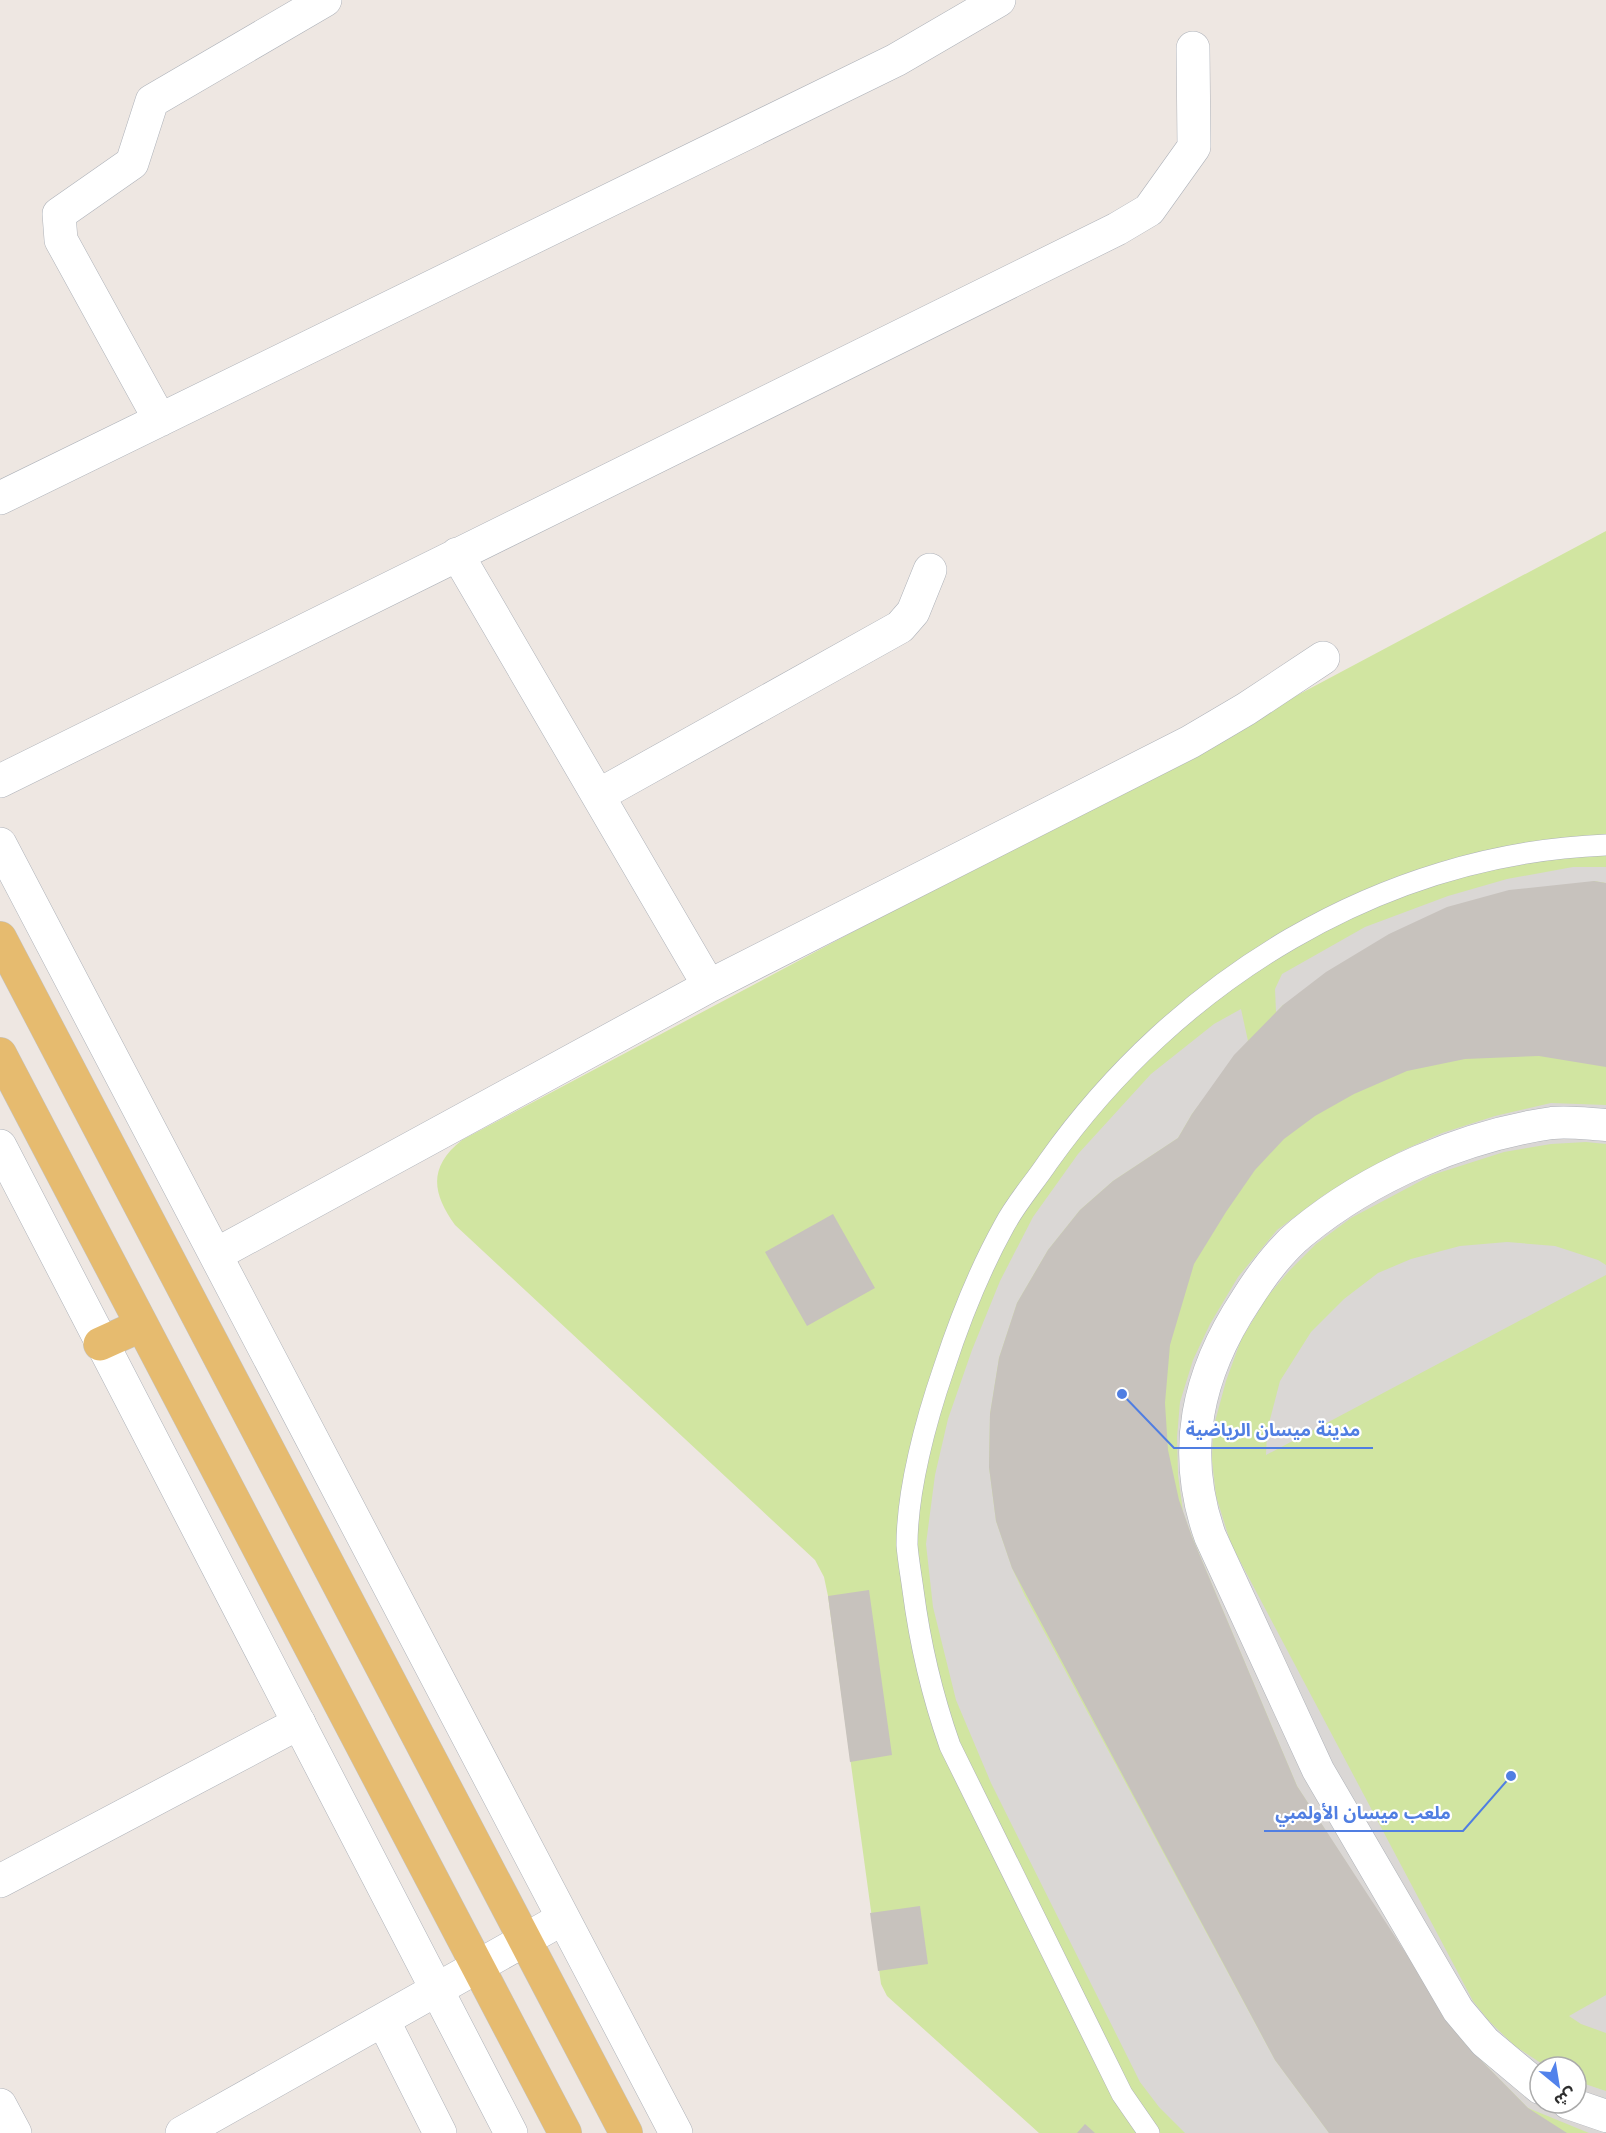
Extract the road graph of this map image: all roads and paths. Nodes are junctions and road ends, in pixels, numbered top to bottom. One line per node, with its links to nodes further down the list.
1 (325, 0): 4 (street)
2 (999, 0): 4 (street)
3 (1193, 48): 6 (street)
4 (160, 420): 5 (street)
5 (0, 498)
6 (457, 554): 9 (street); 10 (street)
7 (930, 570): 10 (street)
8 (1323, 658): 14 (street)
9 (0, 781)
10 (599, 795): 14 (street)
11 (0, 844): 18 (street)
12 (1606, 845): 39 (lane)
13 (0, 938): 24 (main road)
14 (709, 986): 18 (street)
15 (0, 1054): 19 (main road)
16 (1606, 1125): 28 (street)
17 (0, 1146): 20 (street)
18 (217, 1254): 23 (street)
19 (142, 1325): 20 (main road); 25 (main road)
20 (100, 1344): 21 (street)
21 (299, 1723): 22 (street); 26 (street)
22 (0, 1881)
23 (562, 1919): 24 (street); 38 (street)
24 (525, 1940): 25 (street); 37 (main road)
25 (479, 1966): 26 (street); 36 (main road)
26 (437, 1990): 27 (street); 35 (street)
27 (383, 2020): 33 (street); 34 (street)
28 (1528, 2078)
29 (0, 2105): 32 (street)
30 (1588, 2110): 31 (street)
31 (1606, 2116)
32 (15, 2133)
33 (182, 2133)
34 (440, 2133)
35 (511, 2133)
36 (565, 2133)
37 (626, 2133)
38 (676, 2133)
39 (1149, 2133)

